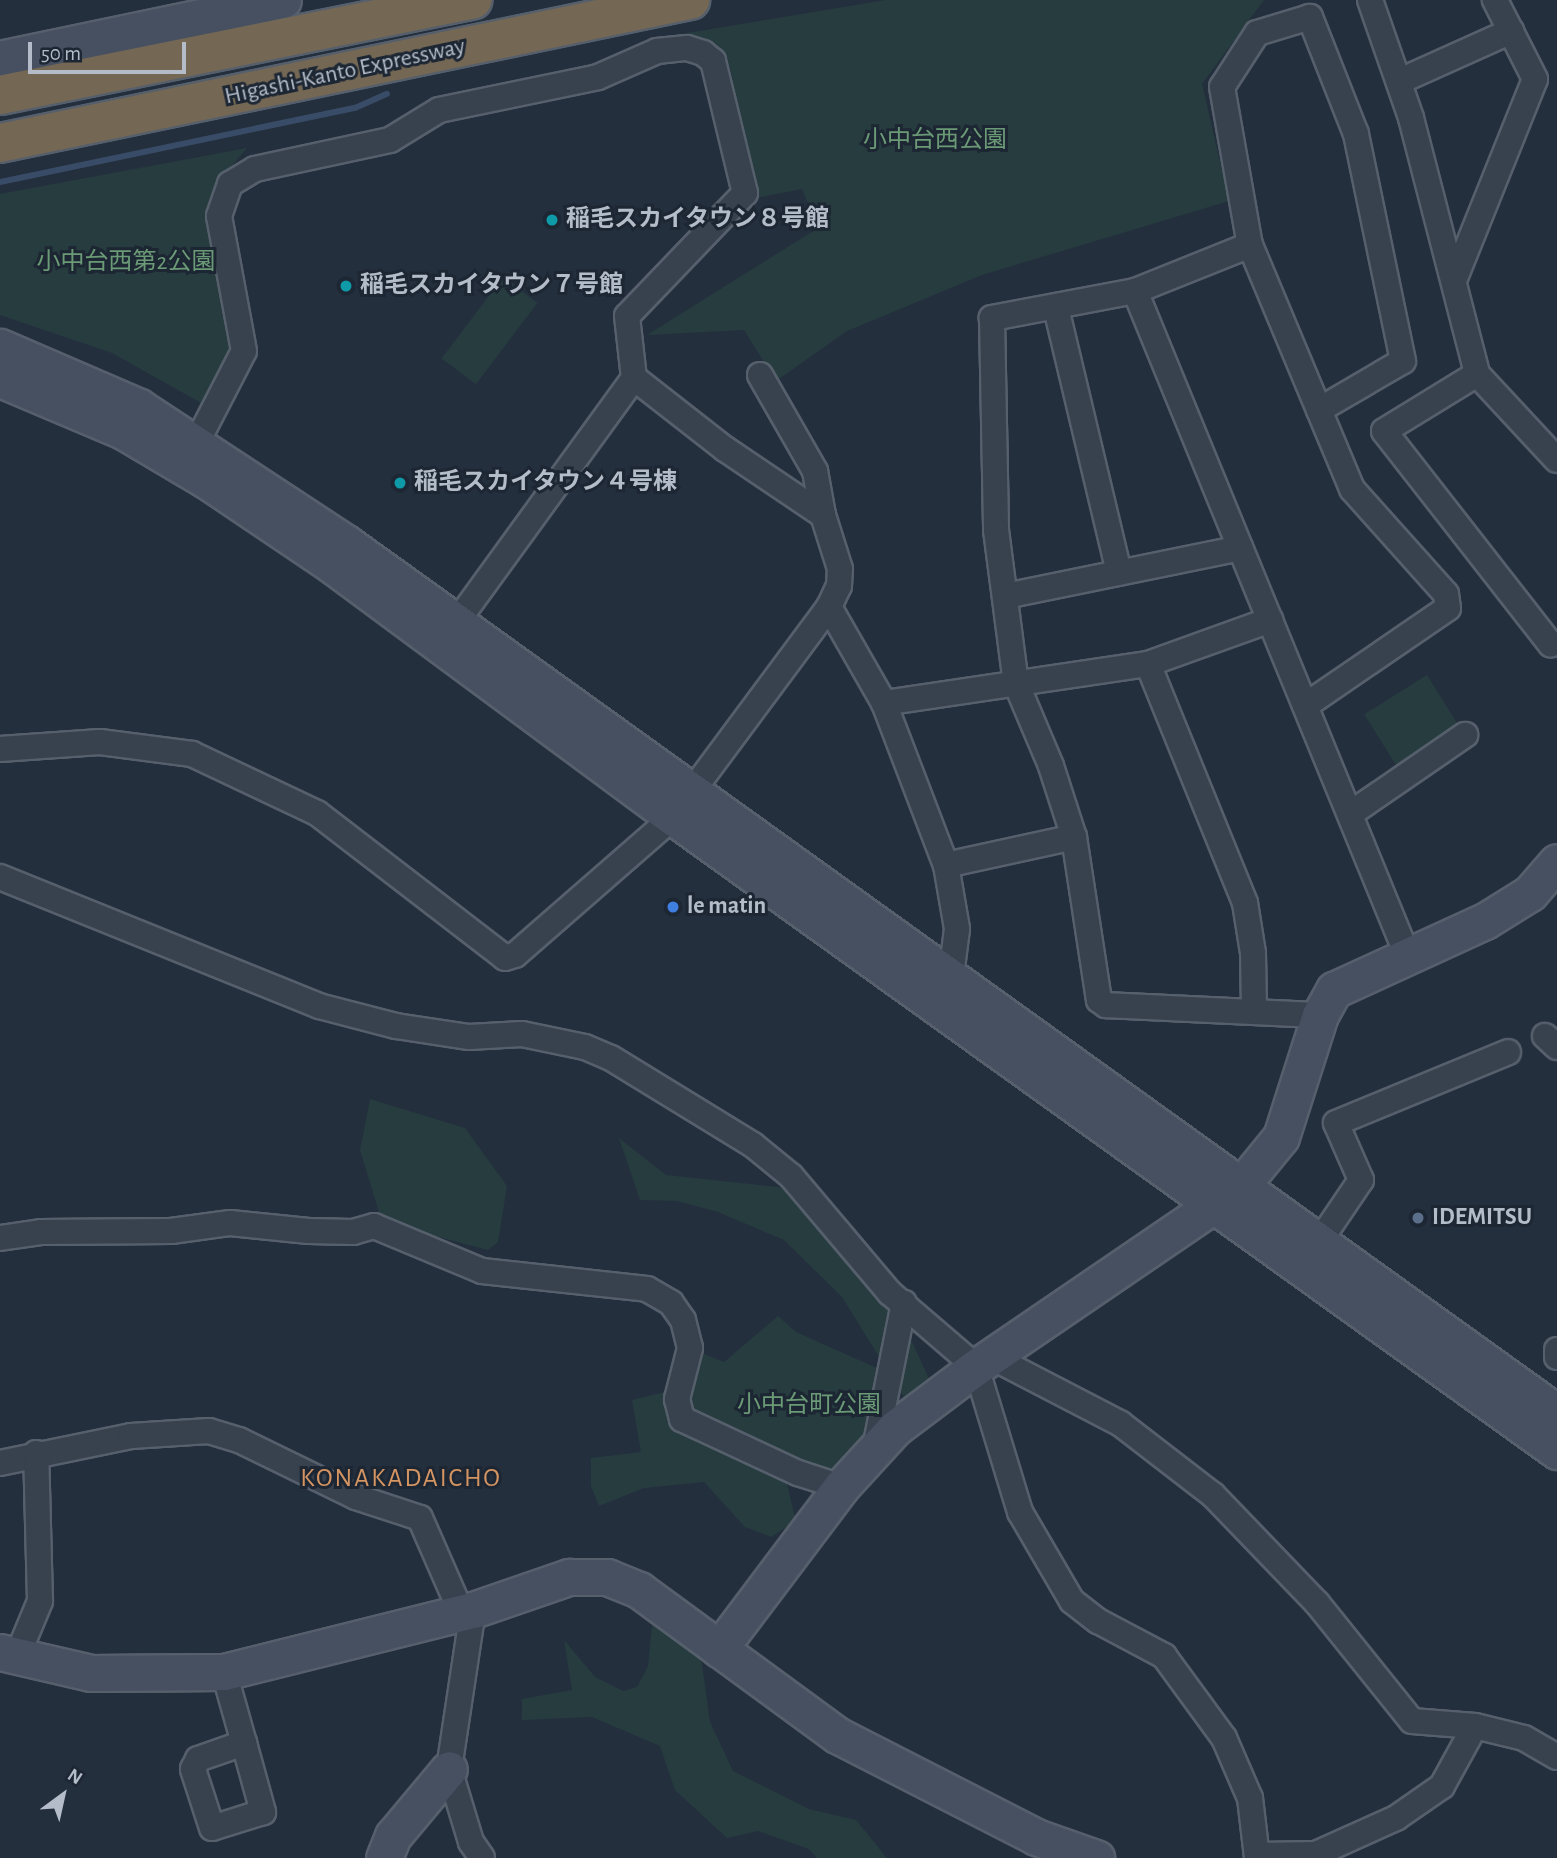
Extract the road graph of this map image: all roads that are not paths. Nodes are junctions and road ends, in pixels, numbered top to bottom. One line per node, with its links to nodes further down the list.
1 (283, 0): 7 (street)
2 (473, 0): 9 (highway, Higashi-Kanto Expressway)
3 (690, 0): 10 (highway, Higashi-Kanto Expressway)
4 (1370, 0): 8 (street)
5 (1495, 0): 6 (street)
6 (1511, 31): 8 (street); 12 (street)
7 (0, 59)
8 (1400, 81): 12 (street)
9 (0, 95)
10 (0, 144)
11 (1250, 245): 13 (street); 20 (street); 20 (street)
12 (1455, 278): 17 (street)
13 (1135, 291): 14 (street); 24 (street)
14 (1056, 308): 25 (street); 26 (street)
15 (0, 347): 21 (street)
16 (760, 374): 23 (street)
17 (1477, 374): 22 (street); 30 (street)
18 (634, 378): 21 (street); 23 (street); 29 (street)
19 (0, 379): 37 (street)
20 (1319, 410): 34 (street)
21 (197, 442): 29 (street)
22 (1557, 460)
23 (822, 515): 27 (street)
24 (1240, 548): 25 (street); 28 (street)
25 (1119, 573): 26 (street)
26 (1005, 596): 32 (street)
27 (829, 607): 33 (street); 37 (street)
28 (1270, 620): 31 (street); 34 (street)
29 (457, 622): 37 (street)
30 (1551, 645)
31 (1148, 664): 32 (street); 45 (street)
32 (1016, 683): 33 (street); 39 (street)
33 (884, 703): 41 (street)
34 (1305, 706): 38 (street)
35 (1465, 735): 38 (street)
36 (0, 749): 37 (street)
37 (682, 804): 44 (street); 48 (street)
38 (1350, 814): 43 (street)
39 (1074, 837): 41 (street); 45 (street)
40 (1557, 862): 43 (street)
41 (946, 865): 44 (street)
42 (0, 877): 51 (street)
43 (1408, 957): 46 (street)
44 (951, 976): 48 (street)
45 (1254, 1009): 46 (street)
46 (1320, 1015): 48 (street)
47 (1508, 1052): 50 (street)
48 (1227, 1196): 50 (street); 54 (street); 57 (street)
49 (0, 1238): 60 (street)
50 (1319, 1242): 55 (street)
51 (904, 1303): 54 (street); 56 (street)
52 (1557, 1350): 53 (street)
53 (1557, 1357)
54 (984, 1362): 56 (street); 65 (street); 70 (street)
55 (1557, 1413)
56 (875, 1448): 60 (street)
57 (1557, 1451)
58 (36, 1453): 59 (street); 61 (street); 63 (street)
59 (0, 1463)
60 (841, 1487): 62 (street)
61 (467, 1611): 62 (street); 64 (street); 68 (street)
62 (719, 1649): 69 (street)
63 (8, 1655): 64 (street)
64 (223, 1672): 66 (street)
65 (1475, 1726): 67 (street); 70 (street)
66 (244, 1743)
67 (1557, 1757)
68 (449, 1769): 71 (street); 72 (street)
69 (1013, 1824): 73 (street); 74 (street)
70 (1258, 1856)
71 (384, 1858)
72 (482, 1858)
73 (1042, 1858)
74 (1096, 1858)

